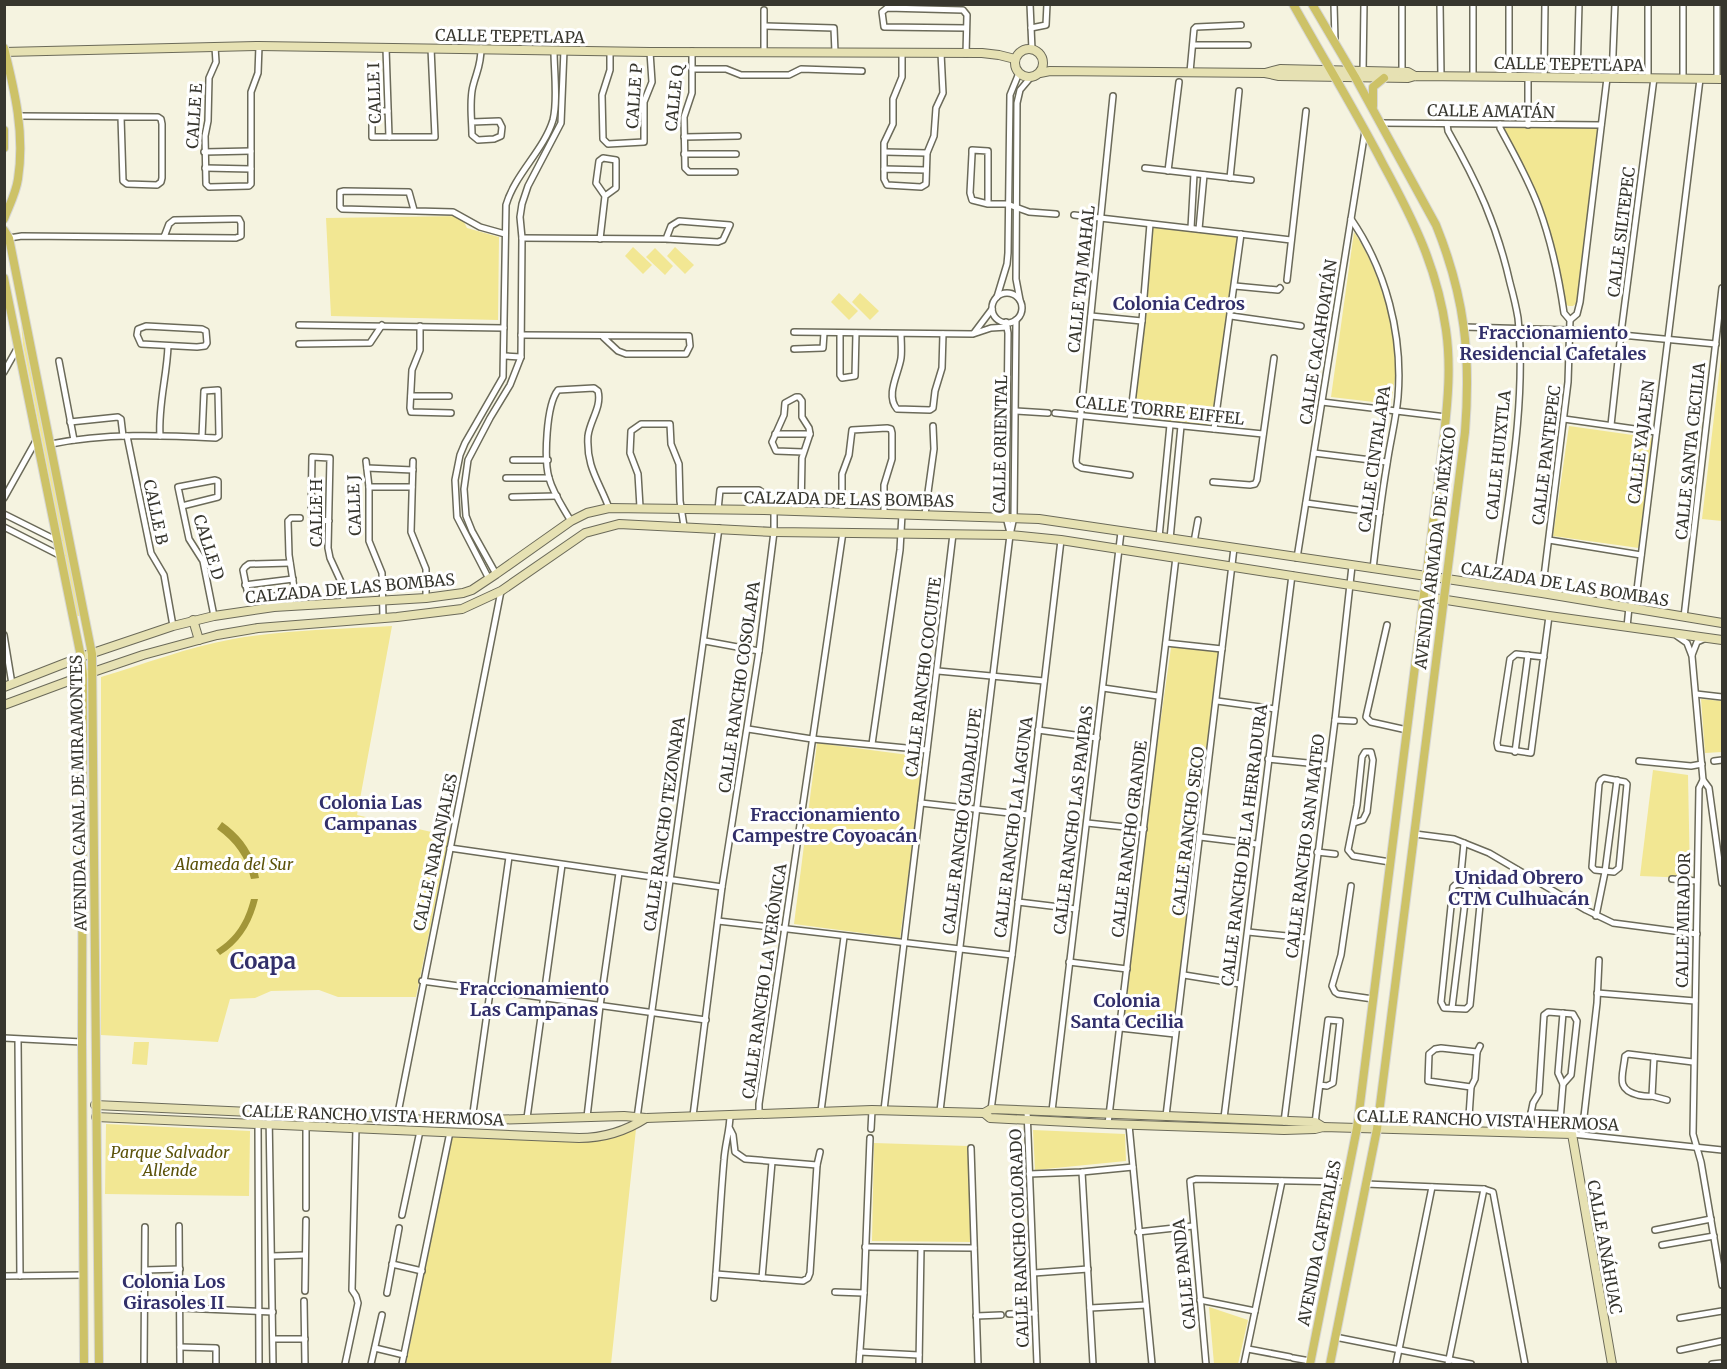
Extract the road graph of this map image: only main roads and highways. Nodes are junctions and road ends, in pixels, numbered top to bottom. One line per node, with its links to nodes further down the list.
1 (1293, 4): 11 (main road, AVENIDA ARMADA DE MÉXICO)
2 (1312, 4): 5 (main road, AVENIDA ARMADA DE MÉXICO)
3 (5, 51): 8 (main road)
4 (1384, 78): 5 (main road)
5 (1373, 109): 12 (main road, AVENIDA ARMADA DE MÉXICO)
6 (4, 130): 7 (main road)
7 (4, 148)
8 (4, 219)
9 (7, 234): 15 (main road, AVENIDA CANAL DE MIRAMONTES)
10 (4, 278): 14 (main road, AVENIDA CANAL DE MIRAMONTES)
11 (1357, 1128): 13 (main road, AVENIDA CAFETALES)
12 (1377, 1129): 16 (main road, AVENIDA CAFETALES)
13 (1310, 1363)
14 (84, 1365)
15 (99, 1365)
16 (1330, 1365)

